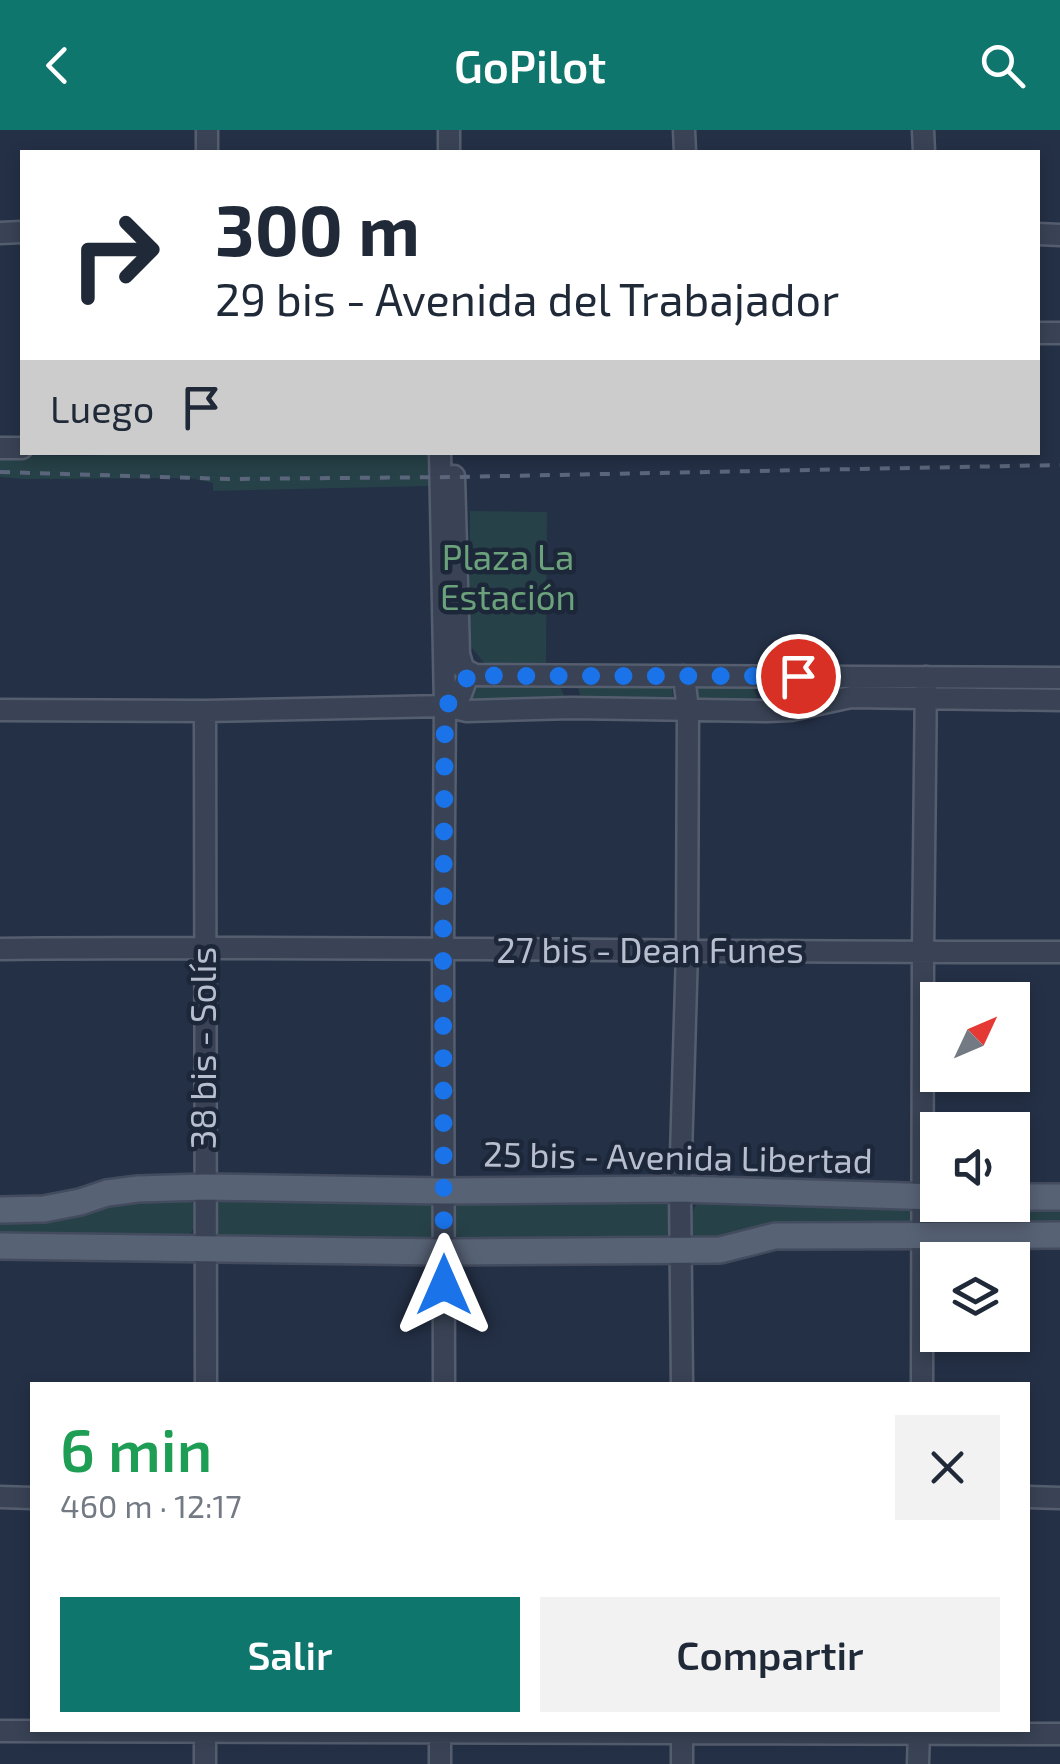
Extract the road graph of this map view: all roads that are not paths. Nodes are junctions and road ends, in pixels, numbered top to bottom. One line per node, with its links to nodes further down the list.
1 (440, 455): 3 (street)
2 (454, 455): 3 (street)
3 (448, 531): 4 (street); 11 (street)
4 (469, 672): 5 (street); 11 (street)
5 (568, 676): 6 (street); 12 (street)
6 (684, 676): 7 (street); 14 (street)
7 (761, 676): 9 (street); 15 (street)
8 (1060, 678): 9 (street)
9 (925, 687): 10 (street); 15 (street); 21 (street)
10 (1060, 700)
11 (445, 706): 12 (street); 16 (street); 19 (street)
12 (572, 708): 14 (street)
13 (0, 710): 16 (street)
14 (688, 710): 15 (street); 20 (street)
15 (767, 711)
16 (205, 712): 17 (street, 38 bis - Solís)
17 (204, 947): 18 (street, 27 bis - Dean Funes); 19 (street, 27 bis - Dean Funes); 24 (street, 38 bis - Solís)
18 (0, 949)
19 (443, 950): 20 (street, 27 bis - Dean Funes); 26 (street)
20 (686, 951): 21 (street, 27 bis - Dean Funes); 25 (street)
21 (922, 952): 22 (street, 27 bis - Dean Funes); 23 (street)
22 (1060, 952)
23 (927, 1112)
24 (204, 1188): 26 (main road, 25 bis - Avenida Libertad); 30 (main road, 25 bis - Avenida Libertad); 35 (street, 38 bis - Solís)
25 (680, 1189): 26 (main road, 25 bis - Avenida Libertad); 27 (main road, 25 bis - Avenida Libertad); 36 (street)
26 (443, 1191): 37 (street)
27 (920, 1197)
28 (1030, 1197): 29 (main road)
29 (1060, 1197)
30 (0, 1210)
31 (925, 1222): 32 (street)
32 (922, 1234): 33 (main road, 25 bis - Avenida Libertad); 36 (main road, 25 bis - Avenida Libertad); 41 (street)
33 (1060, 1236)
34 (0, 1246): 35 (main road, 25 bis - Avenida Libertad)
35 (205, 1248): 37 (main road, 25 bis - Avenida Libertad); 38 (street, 38 bis - Solís)
36 (682, 1250): 37 (main road, 25 bis - Avenida Libertad); 40 (street)
37 (444, 1252): 39 (street)
38 (206, 1382)
39 (444, 1382)
40 (682, 1382)
41 (922, 1382)
42 (0, 1497): 44 (street)
43 (1030, 1497): 45 (street)
44 (30, 1498)
45 (1060, 1498)
46 (0, 1731): 47 (street)
47 (30, 1731)
48 (205, 1732): 54 (street)
49 (440, 1732): 55 (street)
50 (682, 1732): 56 (street)
51 (919, 1732): 57 (street)
52 (966, 1732): 53 (street)
53 (1060, 1734)
54 (205, 1764)
55 (440, 1764)
56 (682, 1764)
57 (918, 1764)

